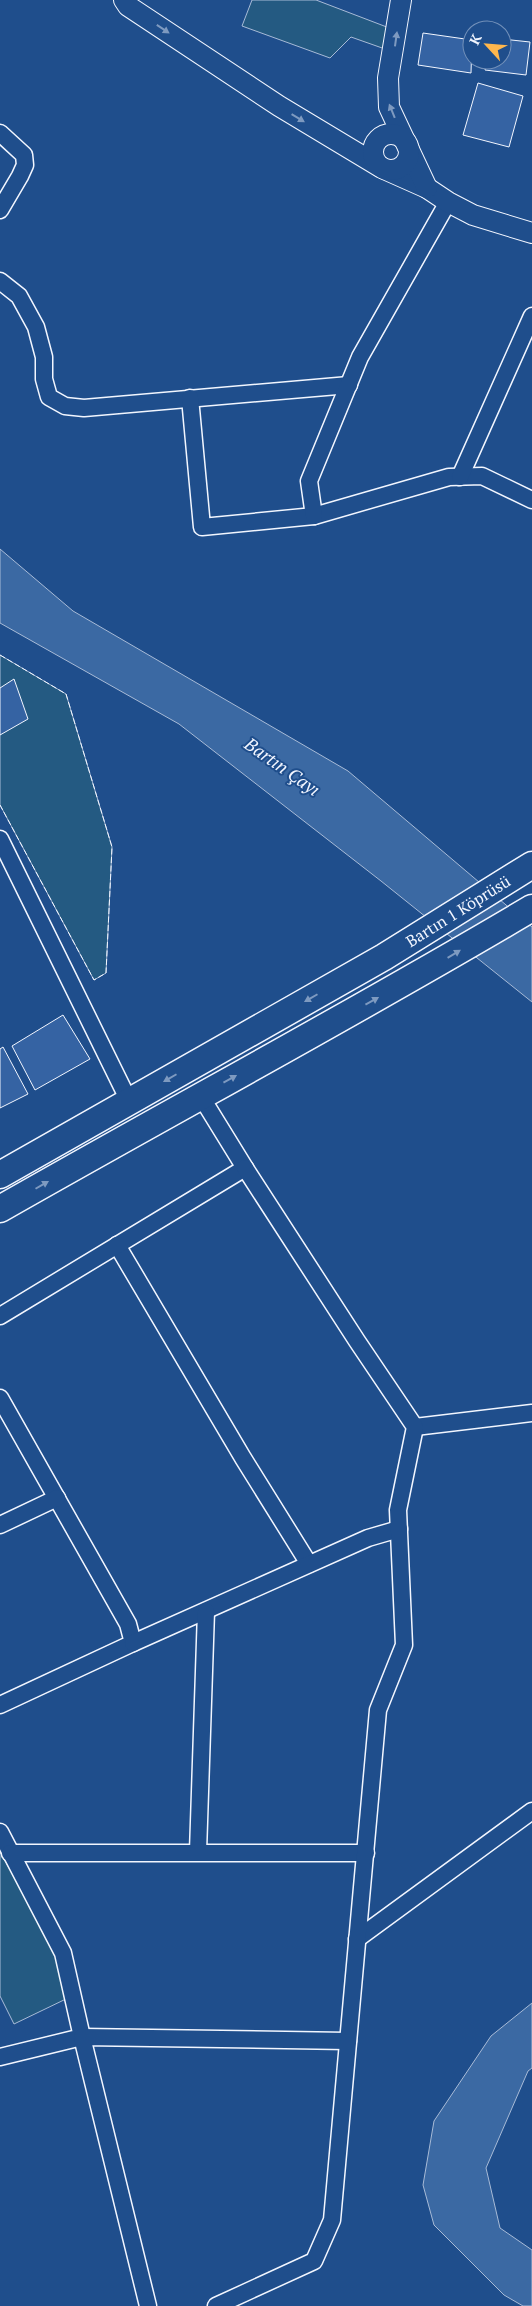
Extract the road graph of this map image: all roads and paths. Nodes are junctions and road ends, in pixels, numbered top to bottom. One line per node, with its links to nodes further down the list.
1 (124, 0): 5 (street, one-way to 5)
2 (401, 0): 4 (street, one-way to 2)
3 (0, 132): 8 (street)
4 (407, 141): 5 (street); 5 (street); 6 (street)
5 (382, 168): 6 (street)
6 (427, 188): 7 (street)
7 (448, 202): 9 (street); 12 (street)
8 (0, 210)
9 (532, 233)
10 (0, 282): 13 (street)
11 (532, 316): 14 (street)
12 (349, 385): 13 (street); 16 (street)
13 (190, 398): 16 (street)
14 (460, 477): 15 (street); 16 (street)
15 (532, 500)
16 (314, 516)
17 (0, 840): 21 (street)
18 (532, 865): 21 (highway, Bartın 1 Köprüsü, one-way to 21)
19 (532, 908): 20 (highway, Bartın 1 Köprüsü, one-way to 19)
20 (200, 1095): 22 (street); 24 (highway, Bartın 1 Köprüsü, one-way to 20)
21 (129, 1102): 23 (highway, Bartın 1 Köprüsü)
22 (245, 1168): 25 (street); 29 (street)
23 (0, 1175)
24 (0, 1209)
25 (117, 1245): 26 (street); 33 (street)
26 (0, 1316)
27 (0, 1398): 30 (street)
28 (532, 1413): 29 (street)
29 (415, 1427): 32 (street)
30 (57, 1498): 31 (street); 35 (street)
31 (0, 1525)
32 (399, 1529): 33 (street); 41 (street)
33 (309, 1564): 34 (street)
34 (206, 1611): 35 (street); 39 (street)
35 (133, 1643): 36 (street)
36 (0, 1705)
37 (532, 1810): 42 (street)
38 (0, 1832): 40 (street)
39 (198, 1852): 40 (street); 41 (street)
40 (10, 1853): 43 (street)
41 (366, 1853): 42 (street)
42 (358, 1940): 44 (street)
43 (82, 2037): 44 (street); 45 (street); 46 (street)
44 (348, 2042): 47 (street)
45 (0, 2057)
46 (148, 2306)
47 (216, 2306)

